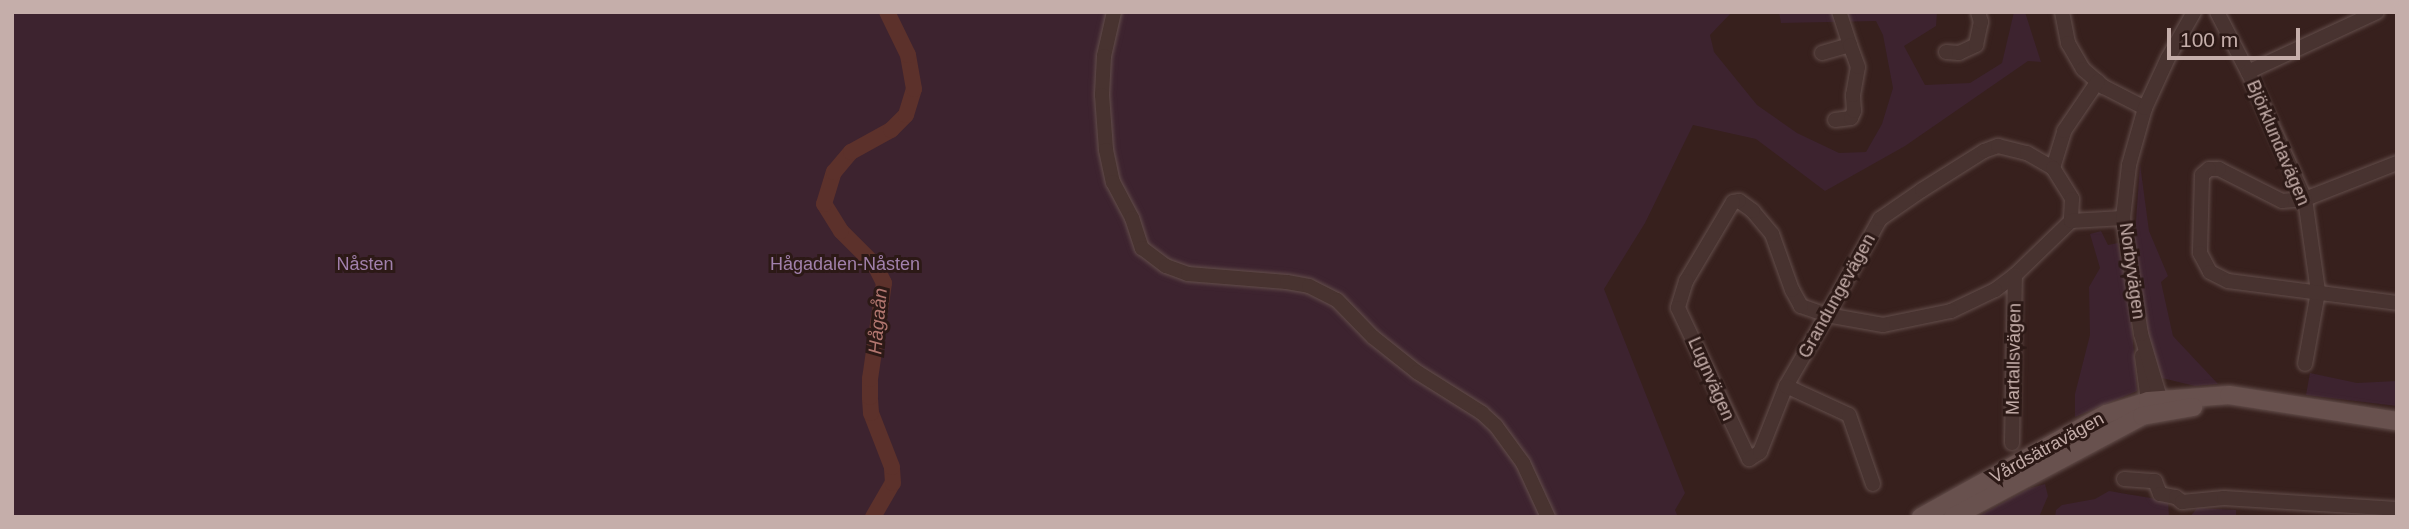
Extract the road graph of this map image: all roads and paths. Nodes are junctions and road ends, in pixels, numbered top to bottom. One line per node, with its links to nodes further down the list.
1 (1114, 12): 33 (street)
2 (1839, 12): 8 (street)
3 (1978, 12): 9 (street)
4 (2062, 12): 12 (street)
5 (2194, 12): 13 (street, Norbyvägen)
6 (2217, 12): 11 (street, Björklundavägen)
7 (2377, 12): 11 (street)
8 (1850, 45): 10 (street); 14 (street)
9 (1946, 52)
10 (1822, 53)
11 (2248, 72): 17 (street, Björklundavägen)
12 (2098, 81): 13 (street); 16 (street)
13 (2145, 108): 18 (street, Norbyvägen)
14 (1835, 120)
15 (2397, 163): 17 (street)
16 (2053, 168): 19 (street); 23 (street, Grandungevägen)
17 (2305, 199): 21 (street, Björklundavägen); 21 (street)
18 (2123, 218): 19 (street); 26 (street, Norbyvägen)
19 (2071, 221): 20 (street)
20 (2015, 275): 23 (street); 28 (street, Martallsvägen)
21 (2318, 292): 22 (street); 24 (street, Björklundavägen)
22 (2397, 303)
23 (1827, 315): 25 (street, Grandungevägen); 29 (street, Lugnvägen)
24 (2305, 365)
25 (1786, 386): 29 (street, Grandungevägen); 31 (street)
26 (2155, 406): 27 (main road, Vårdsätravägen); 34 (main road, Vårdsätravägen); 35 (main road, Vårdsätravägen)
27 (2397, 421)
28 (2012, 443)
29 (1749, 459)
30 (2124, 479): 32 (street)
31 (1873, 484)
32 (2397, 509)
33 (1548, 517)
34 (1921, 517)
35 (1953, 517)

